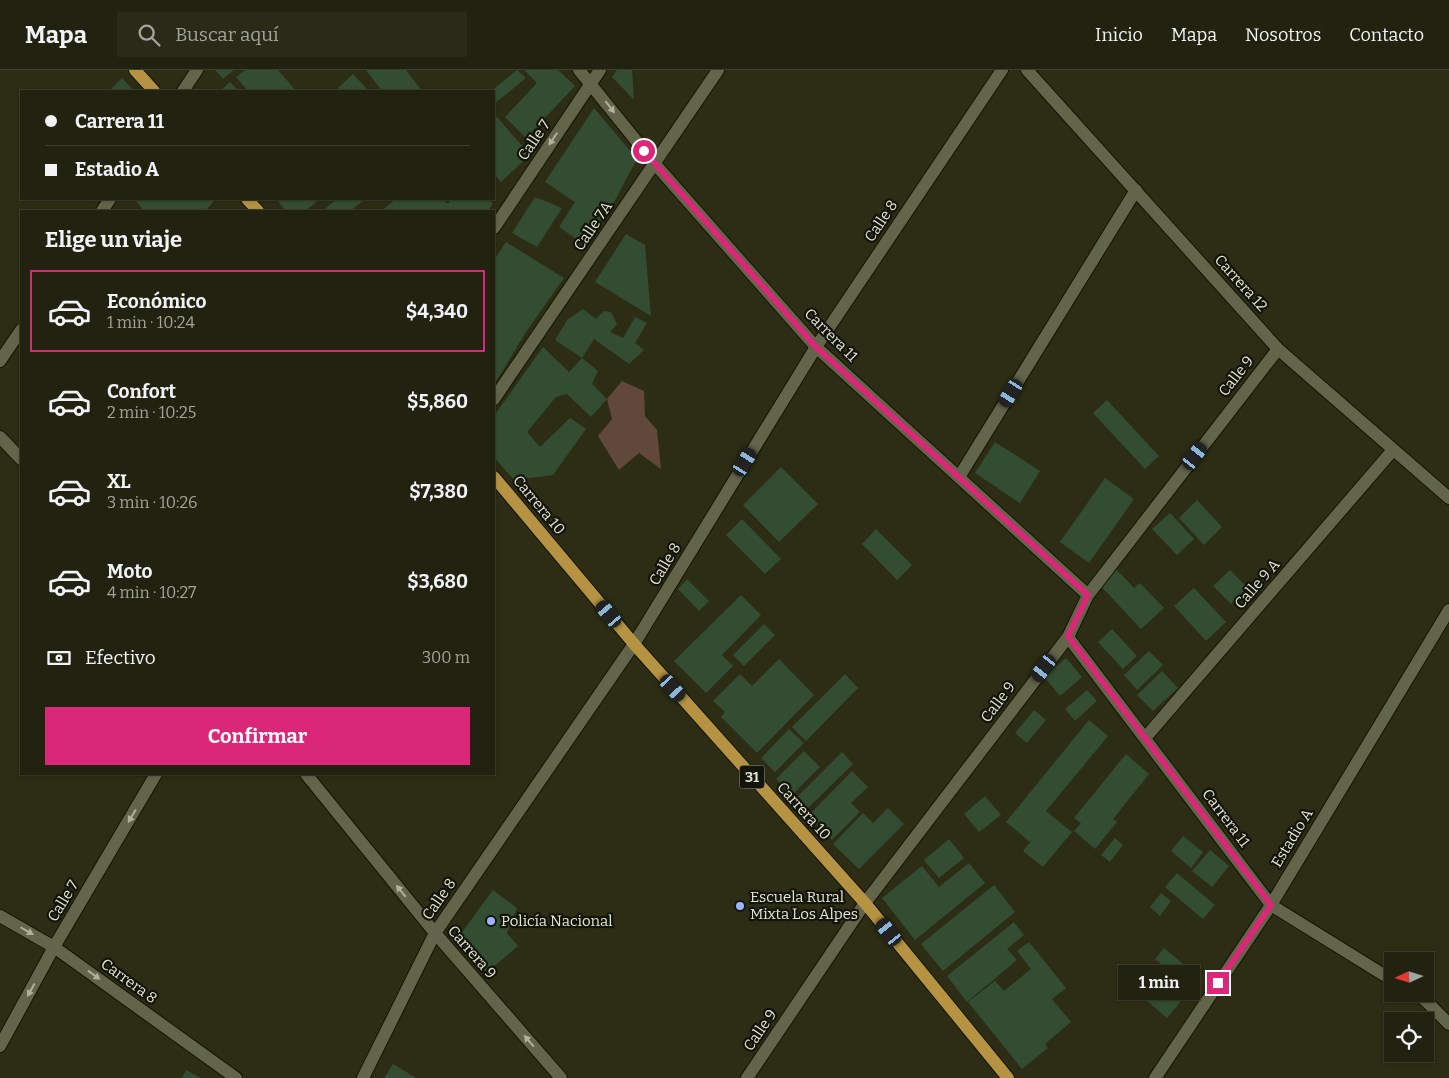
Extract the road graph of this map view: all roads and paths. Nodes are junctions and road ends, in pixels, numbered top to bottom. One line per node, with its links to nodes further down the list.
1 (136, 70): 9 (main road)
2 (197, 70): 10 (street)
3 (579, 70): 8 (street, Carrera 11)
4 (600, 70): 8 (street, Calle 7)
5 (718, 70): 11 (street, Calle 7A)
6 (1002, 70): 17 (street, Calle 8)
7 (1027, 70): 12 (street, Carrera 12)
8 (592, 83): 11 (street, Carrera 11, one-way to 11); 15 (street, Calle 7, one-way to 15)
9 (153, 90)
10 (184, 90)
11 (655, 164): 17 (street, Carrera 11); 20 (street, Calle 7A)
12 (1136, 190): 18 (street, Carrera 12); 24 (street)
13 (247, 200): 14 (main road)
14 (257, 210)
15 (495, 227)
16 (20, 331): 19 (street)
17 (816, 347): 24 (street, Carrera 11); 30 (street, Calle 8)
18 (1278, 349): 22 (street, Carrera 12); 27 (street, Calle 9)
19 (0, 361)
20 (495, 398)
21 (0, 437): 23 (street)
22 (1392, 450): 26 (street, Carrera 12); 31 (street, Calle 9 A)
23 (20, 458)
24 (959, 477): 27 (street, Carrera 11)
25 (495, 478): 30 (main road, Carrera 10 / 31)
26 (1449, 498)
27 (1088, 595): 29 (street, Calle 9)
28 (1449, 610): 35 (street, Estadio A)
29 (1068, 636): 31 (street, Carrera 11); 34 (street, Calle 9)
30 (634, 644): 34 (main road, Carrera 10 / 31); 37 (street, Calle 8)
31 (1145, 738): 35 (street, Carrera 11)
32 (155, 775): 38 (street, Calle 7, one-way to 38)
33 (307, 775): 37 (street, Carrera 9, one-way to 33)
34 (865, 903): 46 (street, Calle 9); 47 (main road, Carrera 10 / 31)
35 (1271, 905): 39 (street, Carrera 11); 48 (street, Estadio A)
36 (0, 916): 38 (street, Carrera 8, one-way to 38)
37 (435, 933): 44 (street, Calle 8); 45 (street, Carrera 9, one-way to 37)
38 (54, 947): 42 (street, Calle 7, one-way to 42); 43 (street, Carrera 8, one-way to 43)
39 (1384, 975)
40 (1427, 1002): 41 (street)
41 (1449, 1024)
42 (0, 1046)
43 (236, 1078)
44 (363, 1078)
45 (561, 1078)
46 (747, 1078)
47 (1008, 1078)
48 (1155, 1078)

